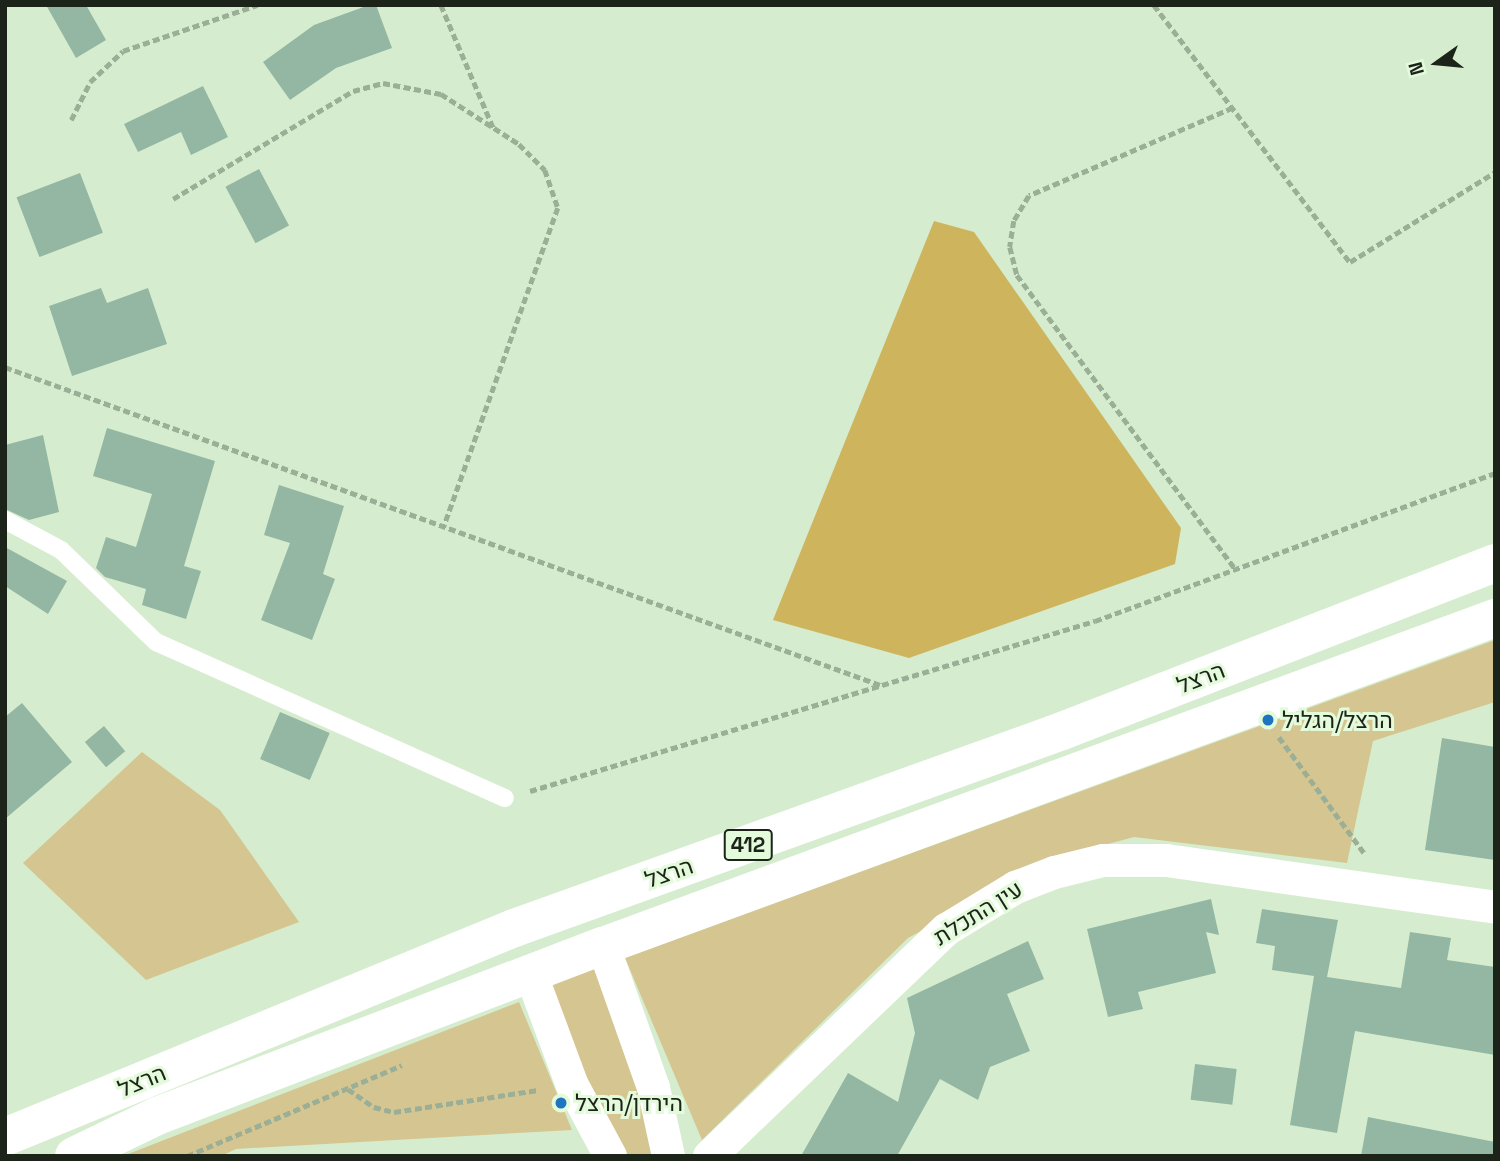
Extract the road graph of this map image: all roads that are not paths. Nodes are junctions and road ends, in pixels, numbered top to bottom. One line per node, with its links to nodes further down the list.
1 (5, 520): 4 (lane)
2 (1495, 564): 8 (main road, הרצל / 412)
3 (1495, 618): 6 (main road, הרצל / 412)
4 (505, 799)
5 (1495, 907): 12 (street, עין התכלת)
6 (603, 946): 7 (main road, הרצל / 412); 11 (street)
7 (531, 975): 9 (main road, הרצל / 412); 10 (street)
8 (5, 1137)
9 (74, 1156)
10 (610, 1156)
11 (668, 1156)
12 (709, 1156)

